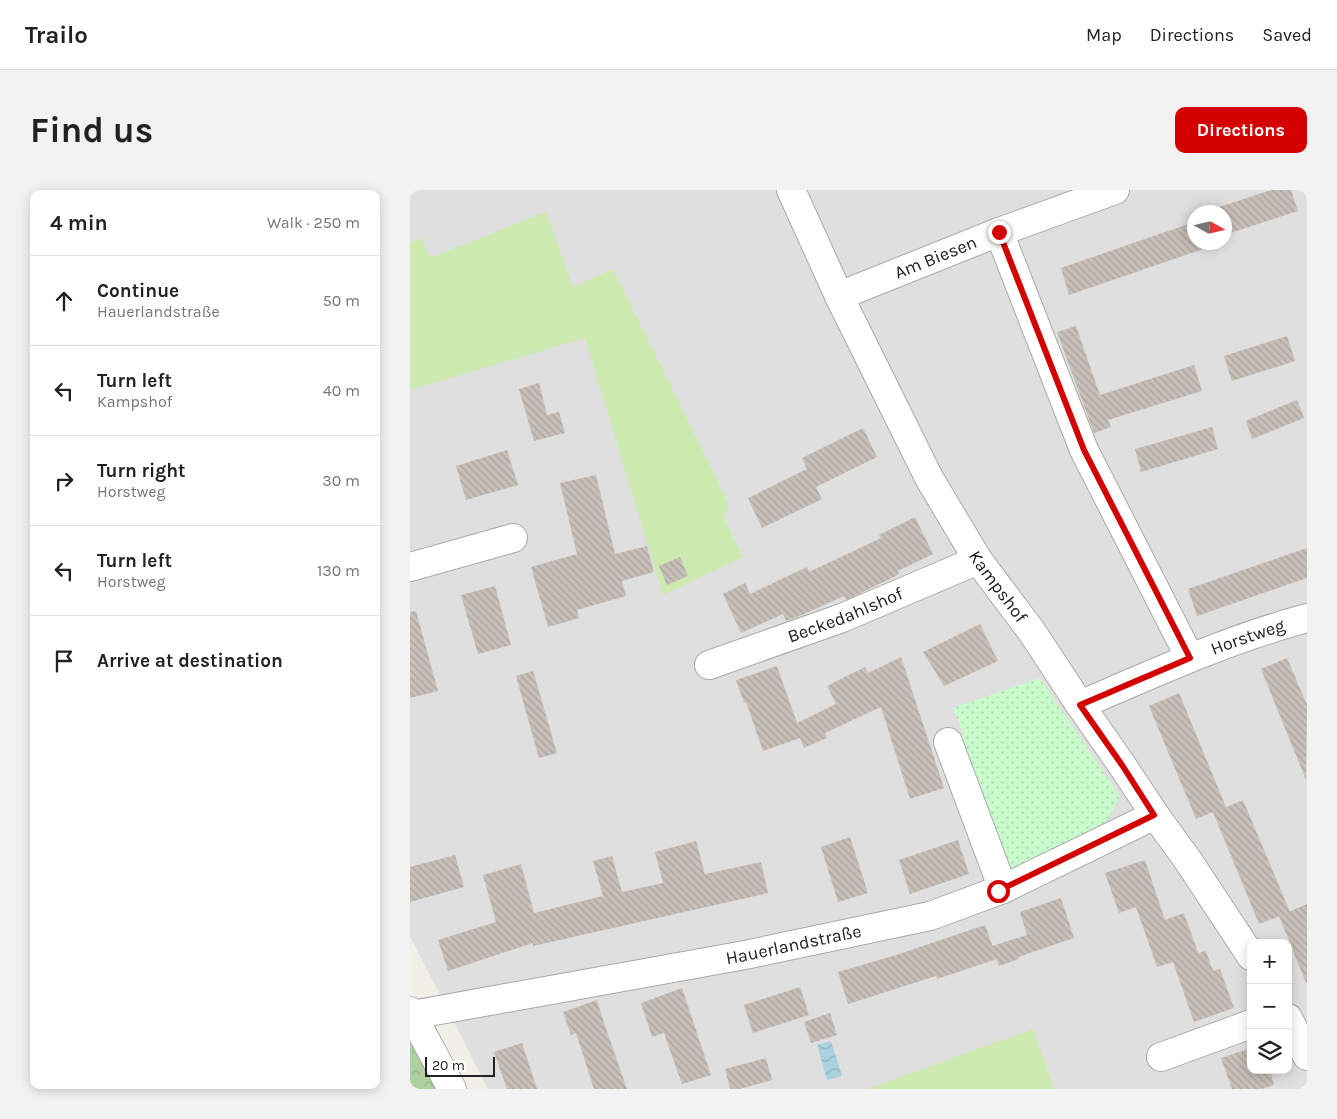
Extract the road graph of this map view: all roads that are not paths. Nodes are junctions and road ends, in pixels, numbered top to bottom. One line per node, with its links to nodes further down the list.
1 (791, 190): 4 (street, Kampshof)
2 (1115, 190): 3 (street, Am Biesen)
3 (999, 232): 4 (street, Am Biesen); 9 (street, Horstweg)
4 (839, 296): 6 (street, Kampshof)
5 (513, 538): 7 (street)
6 (978, 560): 10 (street, Beckedahlshof); 11 (street, Kampshof)
7 (410, 567)
8 (1307, 618): 9 (street, Horstweg)
9 (1190, 658): 11 (street, Horstweg)
10 (709, 665)
11 (1080, 705): 13 (street, Kampshof)
12 (948, 742): 14 (street)
13 (1154, 815): 14 (street, Hauerlandstraße); 15 (street, Kampshof)
14 (1003, 889): 16 (street, Hauerlandstraße)
15 (1247, 950)
16 (411, 1013): 21 (street)
17 (1247, 1025): 20 (street)
18 (1292, 1026): 19 (street)
19 (1307, 1056)
20 (1161, 1057)
21 (452, 1089)

